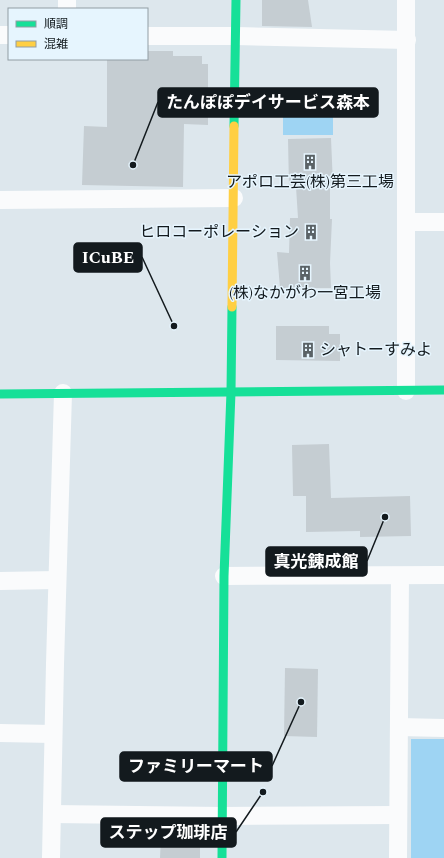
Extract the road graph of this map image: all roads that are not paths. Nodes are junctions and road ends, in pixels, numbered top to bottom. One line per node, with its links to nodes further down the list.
1 (236, 0): 4 (street)
2 (406, 0): 5 (street)
3 (148, 36): 4 (street)
4 (236, 36): 5 (street); 6 (street)
5 (407, 40): 8 (street)
6 (234, 198): 7 (street); 12 (street)
7 (0, 200)
8 (406, 222): 9 (street); 11 (street)
9 (444, 222)
10 (444, 390): 11 (street)
11 (406, 391): 12 (street)
12 (231, 392): 13 (street); 15 (street)
13 (63, 393): 14 (street); 18 (street)
14 (0, 394)
15 (224, 576): 16 (street); 26 (street)
16 (400, 576): 17 (street); 20 (street)
17 (444, 576)
18 (57, 580): 19 (street); 23 (street)
19 (0, 581)
20 (399, 727): 21 (street); 25 (street)
21 (444, 728)
22 (0, 733): 23 (street)
23 (54, 734): 24 (street)
24 (52, 814): 26 (street); 27 (street)
25 (398, 815): 26 (street); 29 (street)
26 (222, 816): 28 (street)
27 (51, 858)
28 (222, 858)
29 (398, 858)

